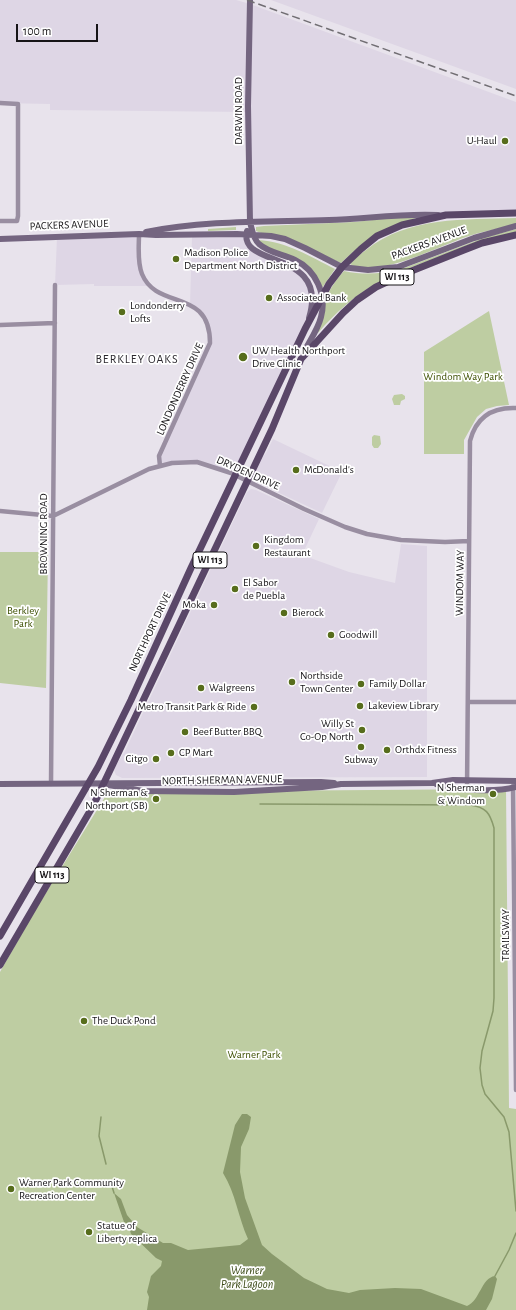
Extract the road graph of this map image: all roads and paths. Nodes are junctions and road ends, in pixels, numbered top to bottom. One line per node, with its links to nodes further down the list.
1 (250, 0): 6 (main road, DARWIN ROAD)
2 (0, 103): 5 (street)
3 (516, 213): 4 (main road, PACKERS AVENUE / WI 113)
4 (446, 215): 6 (main road, PACKERS AVENUE); 12 (main road, WI 113)
5 (0, 221)
6 (250, 222): 8 (main road, PACKERS AVENUE); 9 (main road, DARWIN ROAD)
7 (516, 226): 12 (main road, PACKERS AVENUE)
8 (139, 234): 9 (main road, PACKERS AVENUE); 11 (main road, PACKERS AVENUE); 20 (street, LONDONDERRY DRIVE)
9 (250, 235): 12 (main road, PACKERS AVENUE); 14 (main road); 17 (main road)
10 (516, 235): 18 (main road, WI 113)
11 (0, 239)
12 (342, 267): 14 (main road, WI 113)
13 (55, 285): 15 (street, BROWNING ROAD)
14 (322, 297): 17 (main road, WI 113); 18 (main road)
15 (55, 323): 16 (street); 24 (street, BROWNING ROAD)
16 (0, 326)
17 (305, 330): 21 (main road, NORTHPORT DRIVE / WI 113)
18 (301, 359): 22 (main road, NORTHPORT DRIVE / WI 113)
19 (516, 408): 25 (street, WINDOM WAY)
20 (160, 466): 21 (street, DRYDEN DRIVE); 24 (street, DRYDEN DRIVE)
21 (236, 476): 22 (street, DRYDEN DRIVE); 26 (main road, NORTHPORT DRIVE / WI 113)
22 (247, 482): 25 (street, DRYDEN DRIVE); 27 (main road, NORTHPORT DRIVE / WI 113)
23 (0, 511): 24 (street)
24 (54, 516): 33 (street, BROWNING ROAD)
25 (469, 541): 28 (street, WINDOM WAY)
26 (170, 614): 27 (main road); 34 (main road, NORTHPORT DRIVE / WI 113)
27 (172, 639): 35 (main road, NORTHPORT DRIVE / WI 113)
28 (468, 702): 29 (street); 30 (street, WINDOM WAY)
29 (516, 702)
30 (467, 780): 31 (main road, NORTH SHERMAN AVENUE); 37 (main road, NORTH SHERMAN AVENUE); 38 (street, WINDOM WAY)
31 (432, 783): 36 (main road, NORTH SHERMAN AVENUE); 38 (main road, NORTH SHERMAN AVENUE)
32 (0, 784): 33 (main road, NORTH SHERMAN AVENUE)
33 (51, 784): 34 (main road, NORTH SHERMAN AVENUE)
34 (88, 784): 35 (main road, NORTH SHERMAN AVENUE); 40 (main road, NORTHPORT DRIVE / WI 113)
35 (103, 784): 36 (main road, NORTH SHERMAN AVENUE); 36 (main road, NORTH SHERMAN AVENUE); 42 (main road, NORTHPORT DRIVE / WI 113)
36 (341, 784)
37 (515, 784): 38 (main road, NORTH SHERMAN AVENUE); 39 (street, TRAILSWAY)
38 (467, 789)
39 (515, 866): 41 (street, TRAILSWAY)
40 (0, 936)
41 (515, 944): 43 (street, TRAILSWAY)
42 (0, 965)
43 (516, 1025): 44 (street, TRAILSWAY)
44 (516, 1090)

